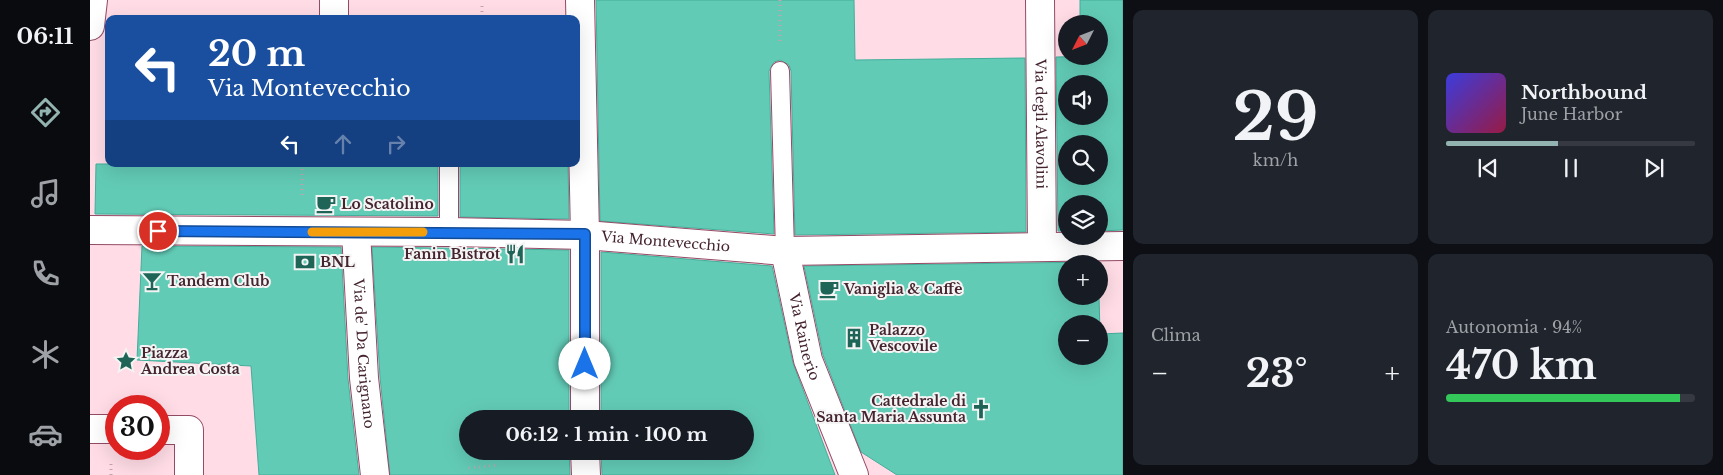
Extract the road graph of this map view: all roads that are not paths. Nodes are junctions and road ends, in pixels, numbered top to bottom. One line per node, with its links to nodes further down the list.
1 (92, 0): 7 (street)
2 (334, 0): 5 (street)
3 (580, 0): 6 (street)
4 (1040, 0): 15 (street, Via degli Alavolini)
5 (334, 15)
6 (580, 15)
7 (90, 26)
8 (780, 70): 17 (lane)
9 (580, 159): 14 (street)
10 (449, 167): 13 (lane)
11 (90, 230): 12 (street, Via Montevecchio)
12 (356, 232): 13 (street, Via Montevecchio); 24 (street, Via de' Da Carignano)
13 (449, 232): 14 (street, Via Montevecchio)
14 (585, 234): 17 (street, Via Montevecchio); 18 (street)
15 (1042, 246): 16 (street, Via Montevecchio); 17 (street, Via Montevecchio)
16 (1123, 246)
17 (784, 251): 26 (street, Via Rainerio)
18 (585, 410)
19 (90, 429): 20 (street)
20 (105, 429)
21 (170, 430): 23 (street)
22 (586, 460): 25 (street)
23 (189, 475)
24 (375, 475)
25 (586, 475)
26 (854, 475)

